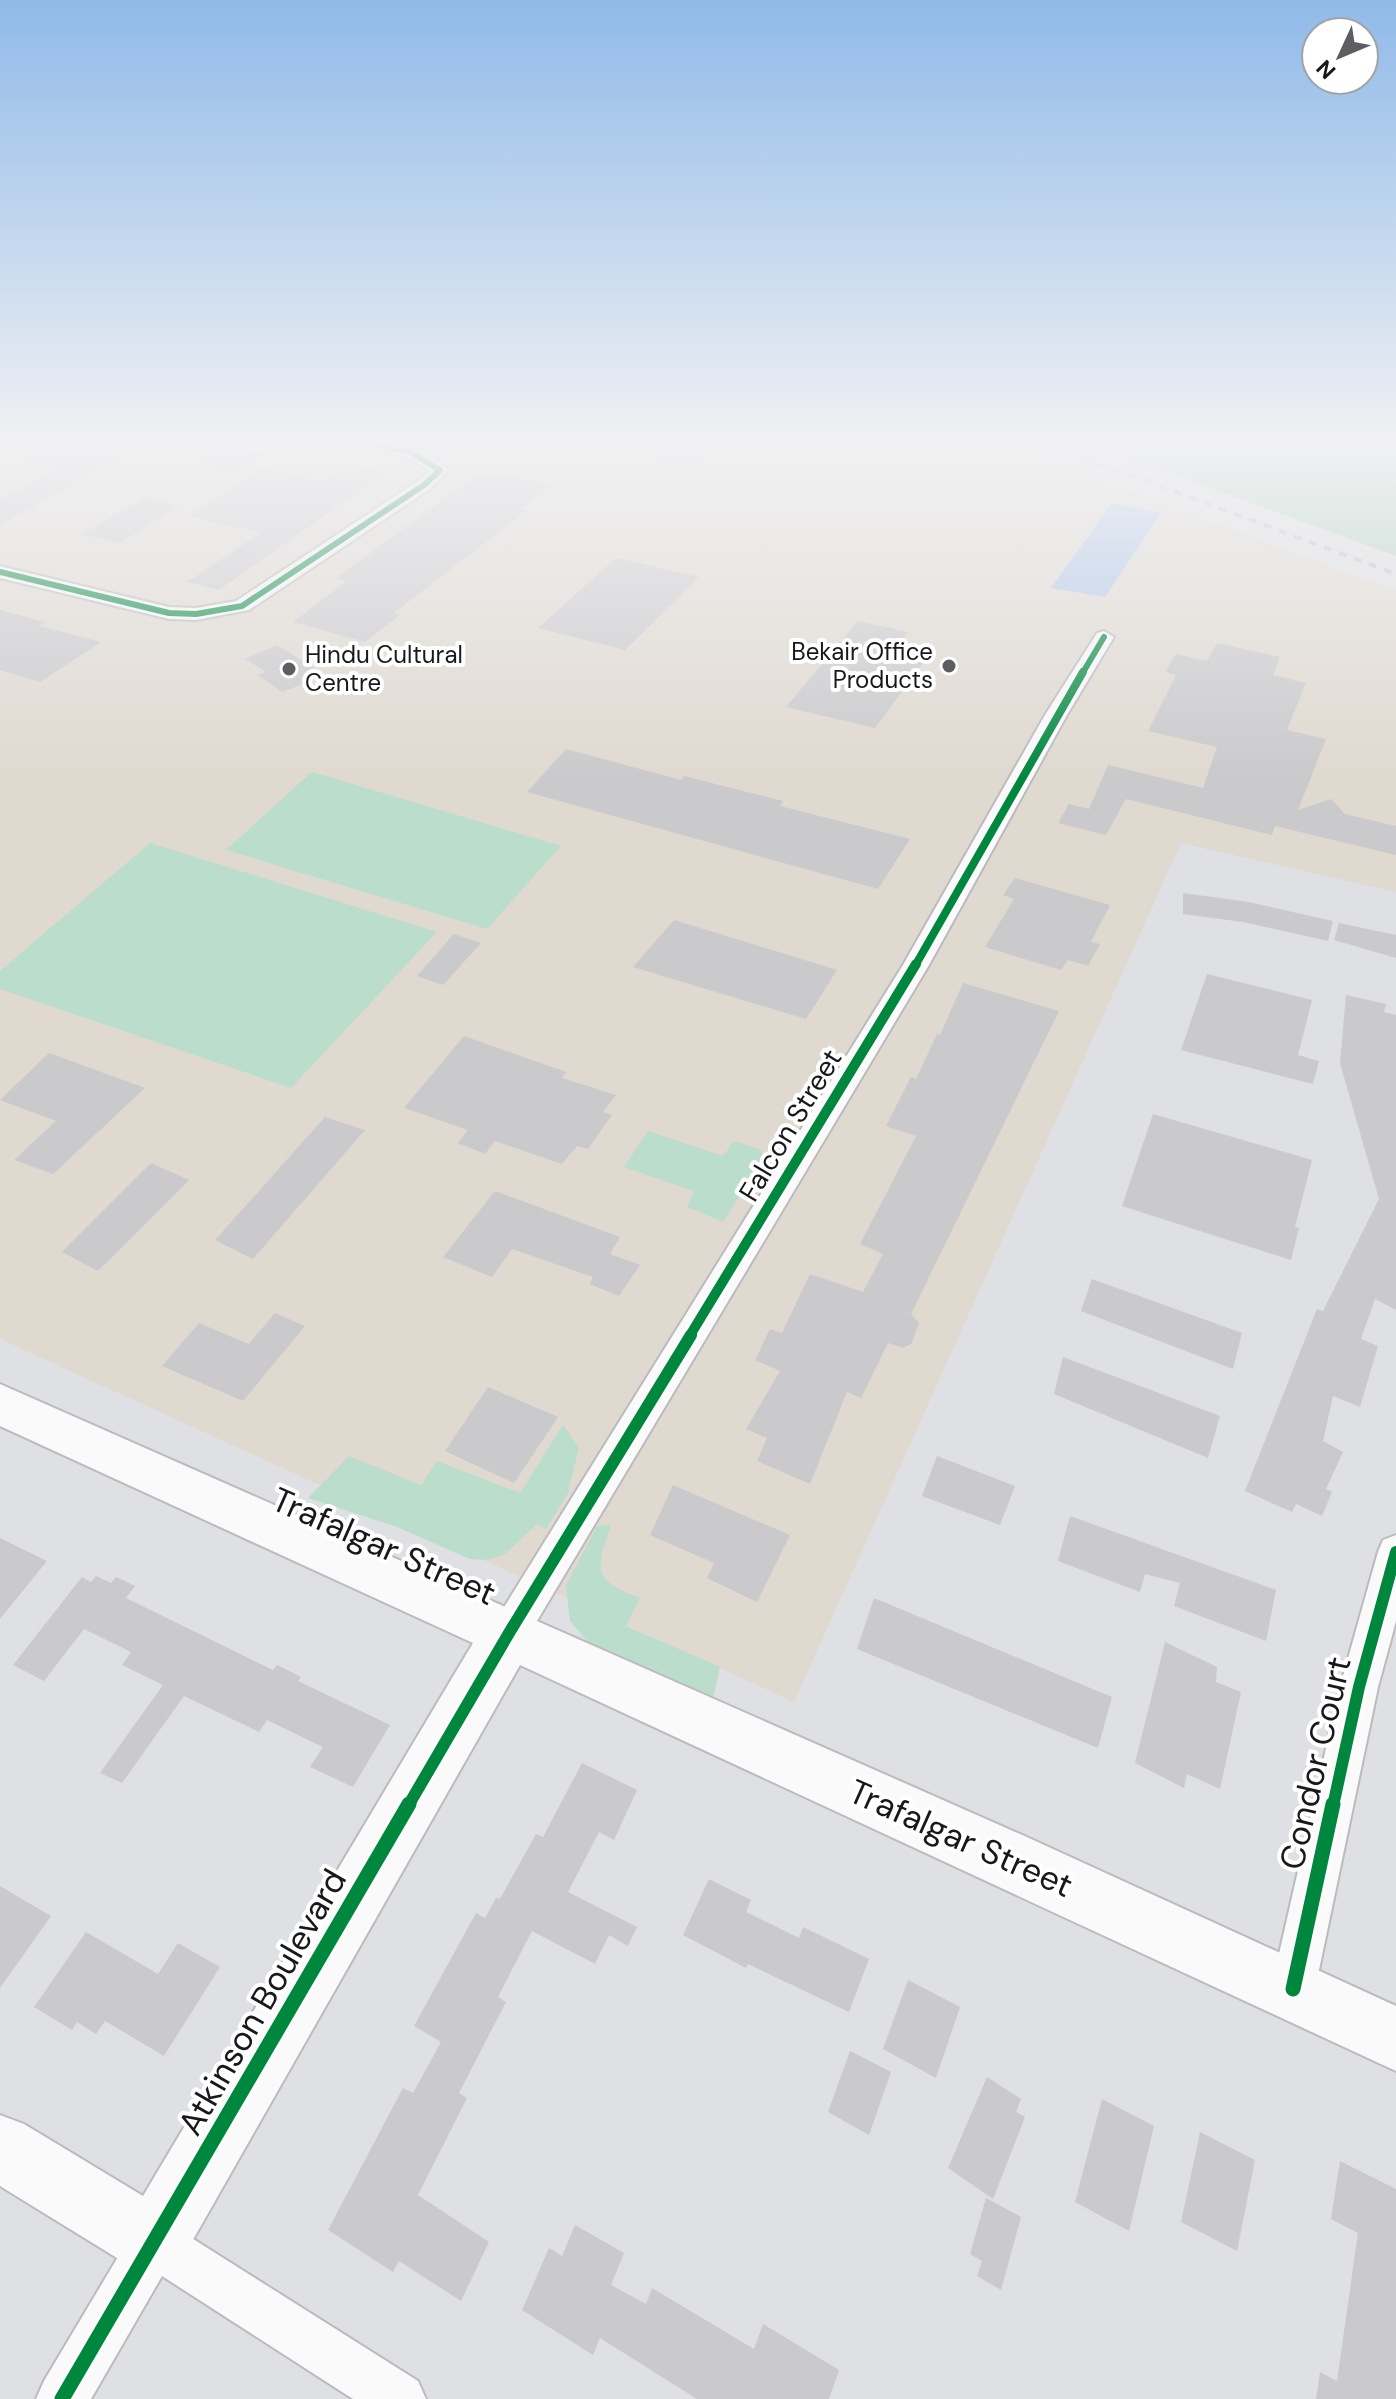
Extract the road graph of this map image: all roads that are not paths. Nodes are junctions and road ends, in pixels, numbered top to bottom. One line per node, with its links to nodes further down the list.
1 (322, 553): 2 (street)
2 (0, 572)
3 (1104, 637): 6 (street, Falcon Street)
4 (0, 1404): 6 (main road, Trafalgar Street)
5 (1396, 1552): 7 (street, Condor Court)
6 (509, 1633): 7 (main road, Trafalgar Street); 10 (main road, Atkinson Boulevard)
7 (1293, 1989): 8 (main road, Trafalgar Street)
8 (1396, 2039)
9 (0, 2148): 10 (main road)
10 (154, 2242): 11 (street, Atkinson Boulevard); 12 (street)
11 (62, 2399)
12 (400, 2399)

